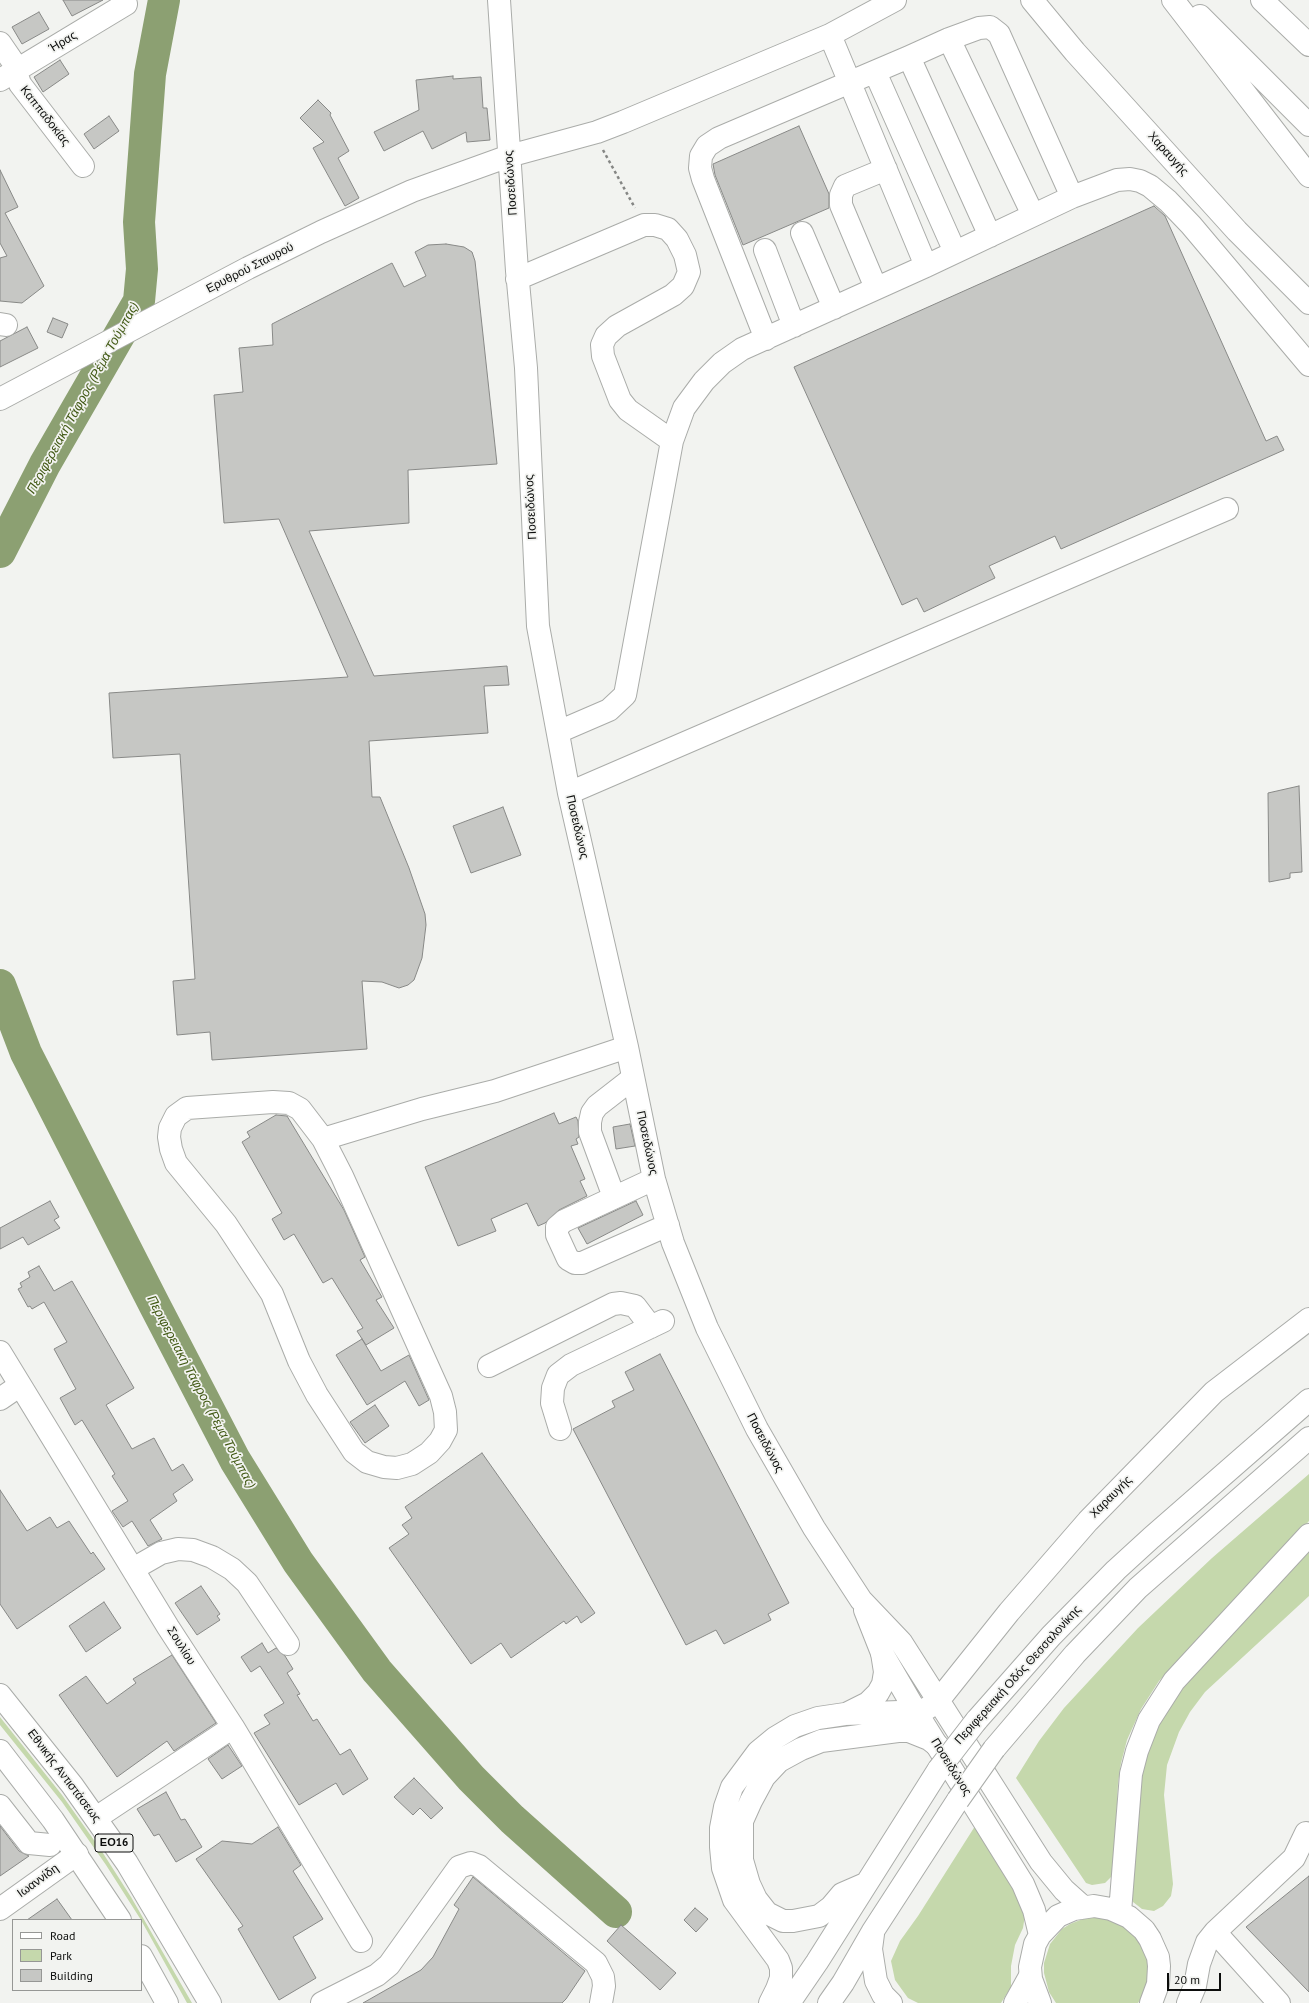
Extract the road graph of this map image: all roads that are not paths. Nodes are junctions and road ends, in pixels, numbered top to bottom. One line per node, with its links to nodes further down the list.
1 (499, 0): 17 (main road, Ποσειδώνος)
2 (895, 0): 8 (main road, Ερυθρού Σταυρού)
3 (1032, 0): 30 (main road, Χαραυγής)
4 (1173, 0): 20 (main road)
5 (1183, 0): 16 (main road)
6 (1262, 0): 11 (main road)
7 (126, 4): 14 (main road, Ήρας)
8 (830, 35): 15 (main road); 17 (main road, Ερυθρού Σταυρού)
9 (948, 39): 12 (main road); 21 (main road); 22 (main road)
10 (0, 43): 14 (main road, Καππαδοκίας)
11 (1309, 45)
12 (909, 57): 13 (main road); 24 (main road)
13 (875, 72): 15 (main road); 26 (main road)
14 (8, 75): 18 (main road, Καππαδοκίας)
15 (850, 83): 19 (main road); 33 (main road)
16 (1309, 125)
17 (509, 156): 28 (main road, Ποσειδώνος); 35 (main road, Ερυθρού Σταυρού)
18 (83, 166)
19 (886, 169): 27 (main road); 29 (main road)
20 (1309, 176)
21 (1072, 197): 22 (main road); 34 (main road)
22 (1033, 216): 24 (main road)
23 (802, 233): 31 (main road)
24 (990, 236): 26 (main road)
25 (765, 250): 32 (main road)
26 (955, 252): 27 (main road)
27 (926, 266): 29 (main road)
28 (517, 279): 36 (main road); 38 (main road, Ποσειδώνος)
29 (876, 288): 31 (main road)
30 (1309, 303)
31 (834, 308): 32 (main road)
32 (794, 326): 33 (main road)
33 (766, 338): 36 (main road)
34 (1309, 365)
35 (0, 399)
36 (672, 441): 38 (main road)
37 (1227, 509): 39 (main road)
38 (558, 732): 39 (main road, Ποσειδώνος)
39 (569, 793): 40 (main road, Ποσειδώνος)
40 (627, 1047): 41 (main road, Ποσειδώνος); 42 (main road)
41 (633, 1078): 43 (main road, Ποσειδώνος); 44 (main road)
42 (323, 1139): 42 (main road)
43 (654, 1179): 44 (main road); 45 (main road, Ποσειδώνος)
44 (614, 1197): 45 (main road)
45 (668, 1226): 56 (main road, Ποσειδώνος)
46 (1309, 1319): 60 (main road, Χαραυγής)
47 (0, 1352): 49 (main road, Σουλίου)
48 (489, 1366): 52 (main road)
49 (19, 1386): 50 (main road); 55 (main road, Σουλίου)
50 (0, 1399)
51 (1309, 1400): 72 (main road, Περιφερειακή Οδός Θεσσαλονίκης, bridge)
52 (560, 1430)
53 (1309, 1438): 77 (main road, bridge)
54 (1309, 1535): 75 (main road)
55 (133, 1569): 57 (main road); 63 (main road, Σουλίου)
56 (861, 1600): 58 (main road, Ποσειδώνος); 60 (main road, Ποσειδώνος)
57 (288, 1644)
58 (882, 1653): 61 (main road); 62 (main road, Ποσειδώνος)
59 (0, 1695): 68 (main road, Εθνικής Αντιστάσεως / ΕΟ16)
60 (938, 1701): 62 (main road, Χαραυγής); 73 (main road, Ποσειδώνος)
61 (845, 1714): 62 (main road); 87 (main road)
62 (918, 1715): 64 (main road, Χαραυγής); 65 (main road, Ποσειδώνος)
63 (233, 1727): 68 (main road); 80 (main road, Σουλίου)
64 (898, 1731): 65 (main road); 72 (main road)
65 (938, 1746): 79 (main road, Ποσειδώνος)
66 (0, 1751): 71 (main road, ΕΟ16)
67 (0, 1806): 70 (main road)
68 (96, 1818): 84 (main road, Εθνικής Αντιστάσεως / ΕΟ16)
69 (1306, 1833): 78 (main road)
70 (50, 1845)
71 (76, 1854): 74 (main road, Ιωαννίδη); 76 (main road, ΕΟ16)
72 (865, 1884): 88 (main road, Περιφερειακή Οδός Θεσσαλονίκης)
73 (1083, 1907): 75 (main road); 79 (main road)
74 (0, 1909)
75 (1120, 1912): 93 (main road)
76 (119, 1919)
77 (873, 1931): 89 (main road); 90 (main road)
78 (1215, 1932): 94 (main road); 95 (main road)
79 (1040, 1935): 82 (main road)
80 (361, 1941)
81 (142, 1958): 83 (main road)
82 (1030, 1976): 91 (main road); 92 (main road)
83 (167, 2003)
84 (210, 2003)
85 (322, 2003): 86 (main road)
86 (601, 2003)
87 (770, 2003)
88 (789, 2003)
89 (829, 2003)
90 (891, 2003)
91 (1015, 2003)
92 (1040, 2003)
93 (1151, 2003)
94 (1188, 2003)
95 (1279, 2003)

